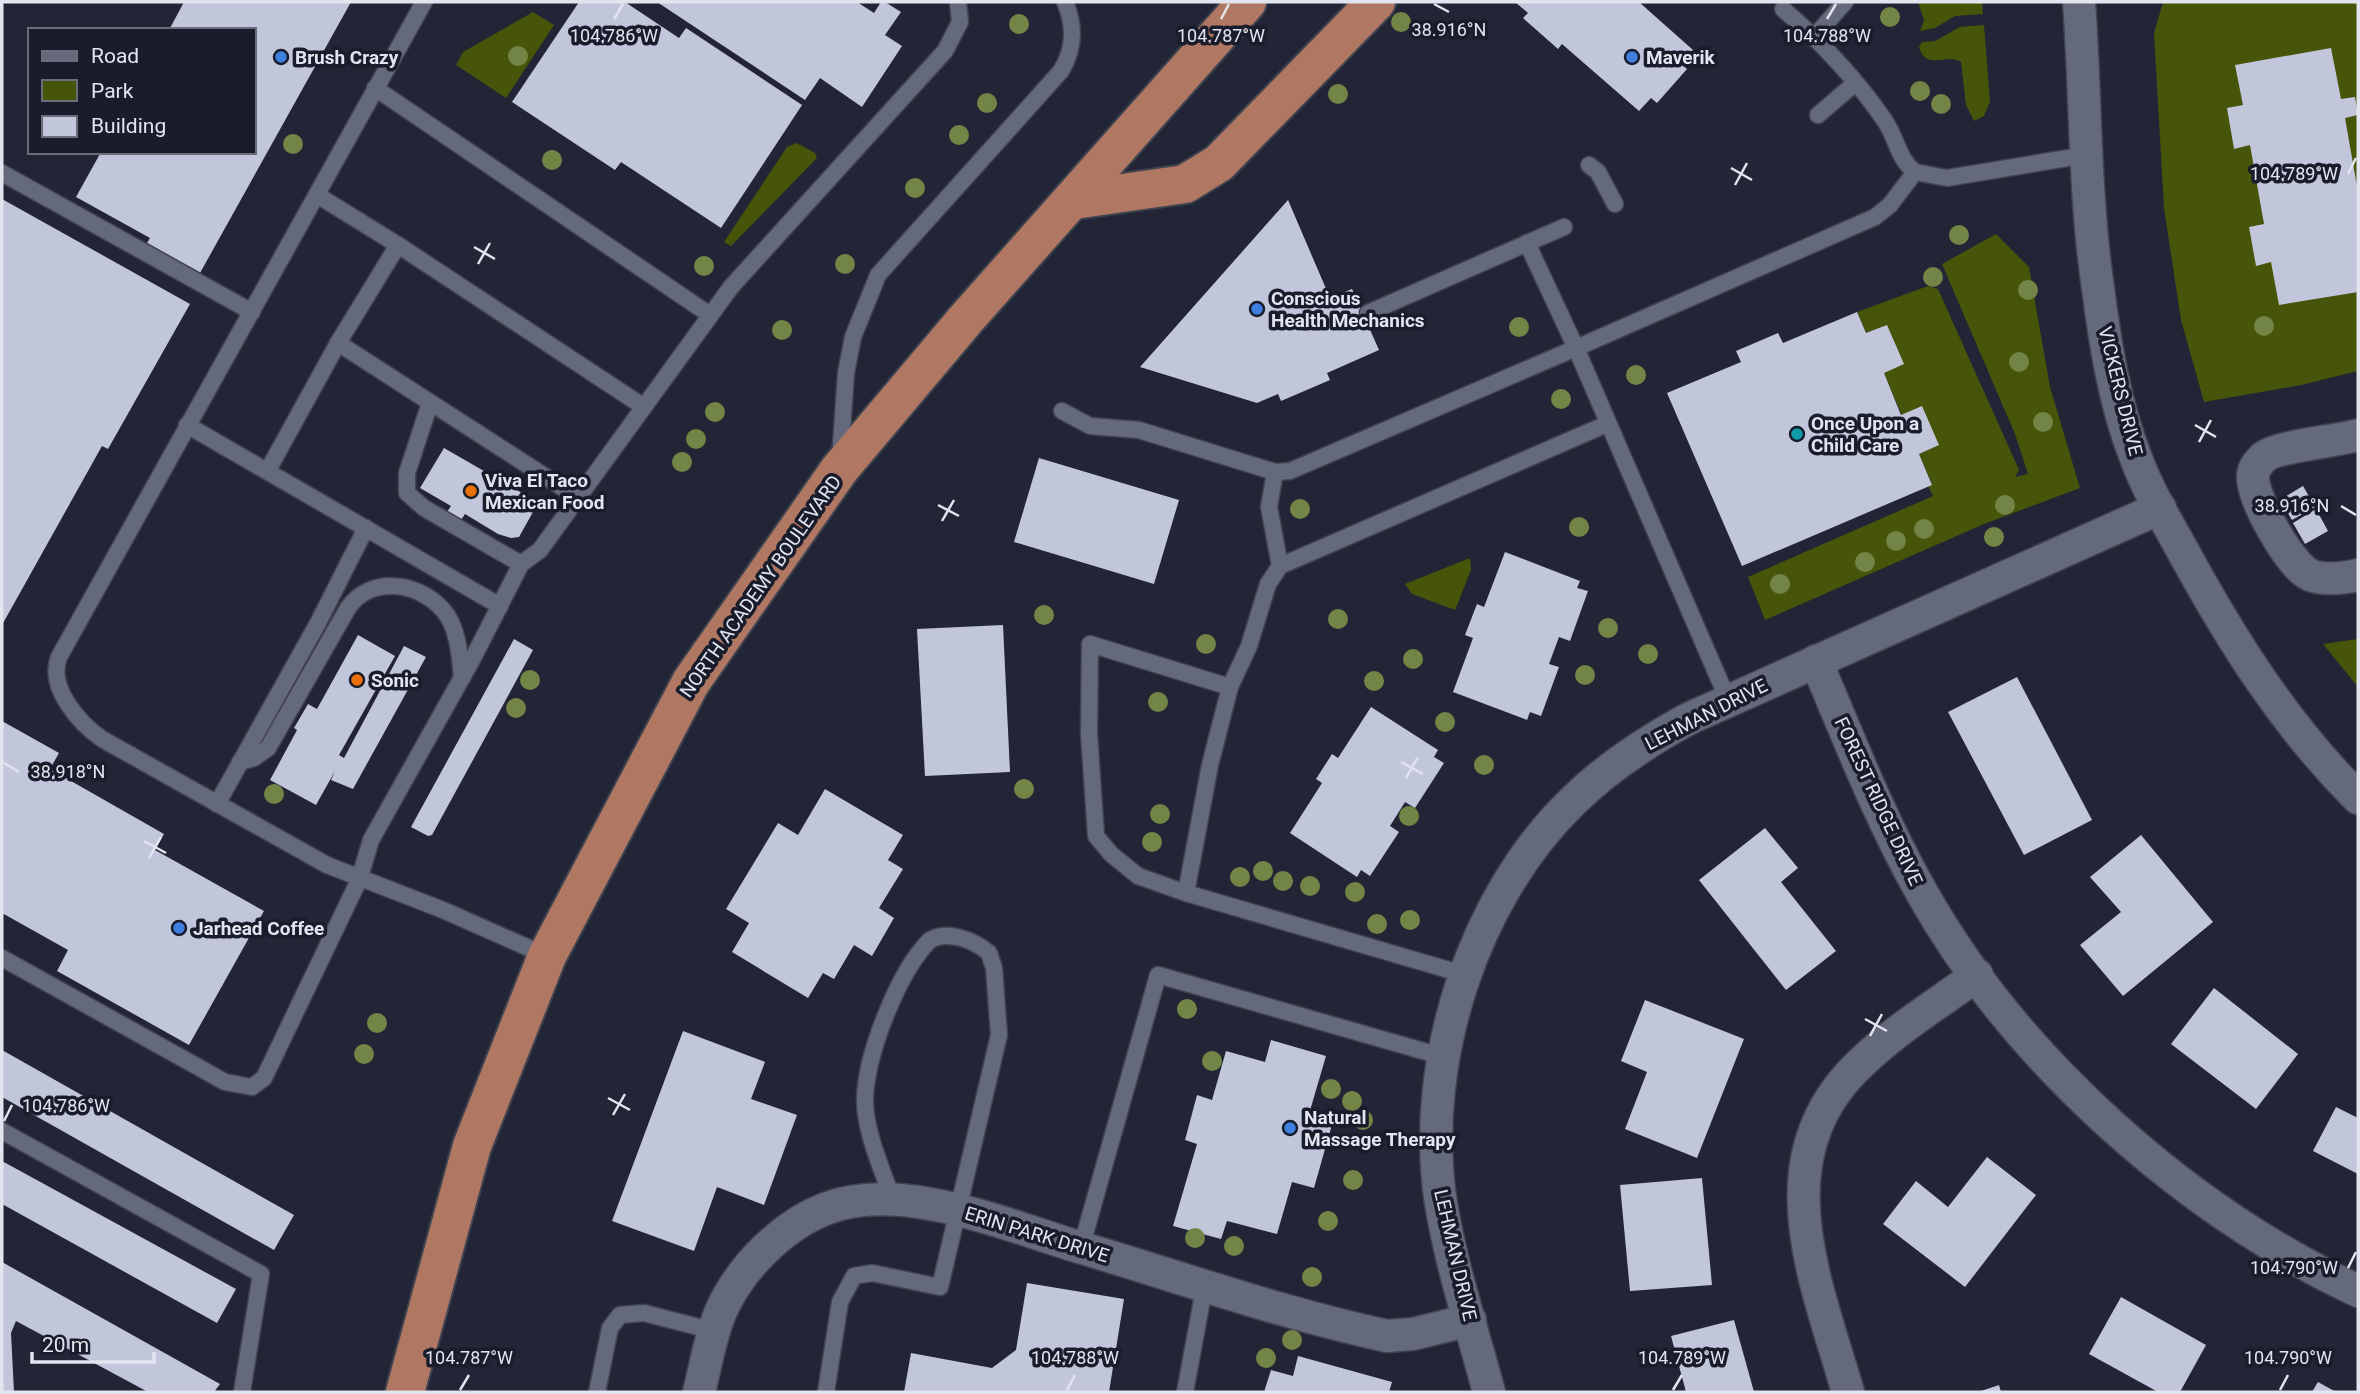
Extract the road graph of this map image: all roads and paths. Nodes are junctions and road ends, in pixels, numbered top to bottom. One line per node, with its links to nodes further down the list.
1 (424, 2): 11 (lane)
2 (958, 2): 25 (lane)
3 (1065, 2): 34 (lane)
4 (1247, 2): 18 (highway, NORTH ACADEMY BOULEVARD)
5 (1376, 2): 18 (highway)
6 (1845, 2): 9 (lane)
7 (2079, 2): 13 (street, VICKERS DRIVE)
8 (1783, 9): 9 (lane)
9 (1814, 37): 10 (lane)
10 (1854, 84): 12 (lane); 15 (lane)
11 (375, 88): 17 (lane); 25 (lane)
12 (1818, 115)
13 (2086, 155): 15 (lane); 38 (street, VICKERS DRIVE)
14 (1589, 165): 19 (lane)
15 (1914, 172): 27 (lane)
16 (2, 173): 23 (lane)
17 (317, 195): 22 (lane); 23 (lane)
18 (1074, 200): 34 (highway, NORTH ACADEMY BOULEVARD)
19 (1615, 204)
20 (1564, 227): 21 (lane)
21 (1527, 243): 24 (lane); 27 (lane)
22 (398, 244): 26 (lane); 29 (lane)
23 (252, 313): 32 (lane)
24 (1368, 313)
25 (710, 315): 29 (lane)
26 (338, 343): 28 (lane); 35 (lane)
27 (1576, 348): 31 (lane); 36 (lane)
28 (430, 403): 37 (lane); 40 (lane)
29 (644, 407): 37 (lane)
30 (1062, 411): 36 (lane)
31 (1608, 424): 41 (lane); 47 (lane)
32 (187, 425): 35 (lane); 50 (lane)
33 (2358, 435): 42 (street)
34 (839, 470): 53 (highway, NORTH ACADEMY BOULEVARD)
35 (268, 471): 39 (lane)
36 (1275, 472): 41 (lane)
37 (577, 497): 40 (lane)
38 (2160, 508): 44 (street, LEHMAN DRIVE); 49 (street, VICKERS DRIVE)
39 (366, 528): 43 (lane); 48 (lane)
40 (521, 564): 43 (lane)
41 (1280, 566): 46 (lane)
42 (2358, 575)
43 (500, 606): 45 (lane)
44 (1816, 661): 47 (street, LEHMAN DRIVE); 56 (street, FOREST RIDGE DRIVE)
45 (462, 678): 48 (lane); 51 (lane)
46 (1230, 687): 52 (lane); 52 (lane)
47 (1728, 700): 55 (street, LEHMAN DRIVE)
48 (240, 762): 50 (lane)
49 (2358, 798)
50 (217, 804): 51 (lane)
51 (359, 880): 53 (lane); 54 (lane)
52 (1186, 893): 55 (lane)
53 (547, 956): 67 (highway, NORTH ACADEMY BOULEVARD)
54 (2, 958)
55 (1466, 975): 57 (street, LEHMAN DRIVE)
56 (1978, 975): 63 (street, FOREST RIDGE DRIVE); 73 (street)
57 (1444, 1057): 61 (lane); 64 (street, LEHMAN DRIVE)
58 (2, 1131): 66 (lane)
59 (893, 1201): 60 (street, ERIN PARK DRIVE); 60 (lane); 65 (street, ERIN PARK DRIVE)
60 (955, 1209): 61 (street, ERIN PARK DRIVE); 70 (lane)
61 (1081, 1248): 62 (street, ERIN PARK DRIVE)
62 (1205, 1284): 64 (street, ERIN PARK DRIVE); 71 (lane)
63 (2358, 1292)
64 (1470, 1320): 72 (street, LEHMAN DRIVE)
65 (714, 1331): 68 (lane); 69 (street, ERIN PARK DRIVE)
66 (242, 1392)
67 (405, 1392)
68 (597, 1392)
69 (699, 1392)
70 (826, 1392)
71 (1185, 1392)
72 (1489, 1392)
73 (1848, 1392)

